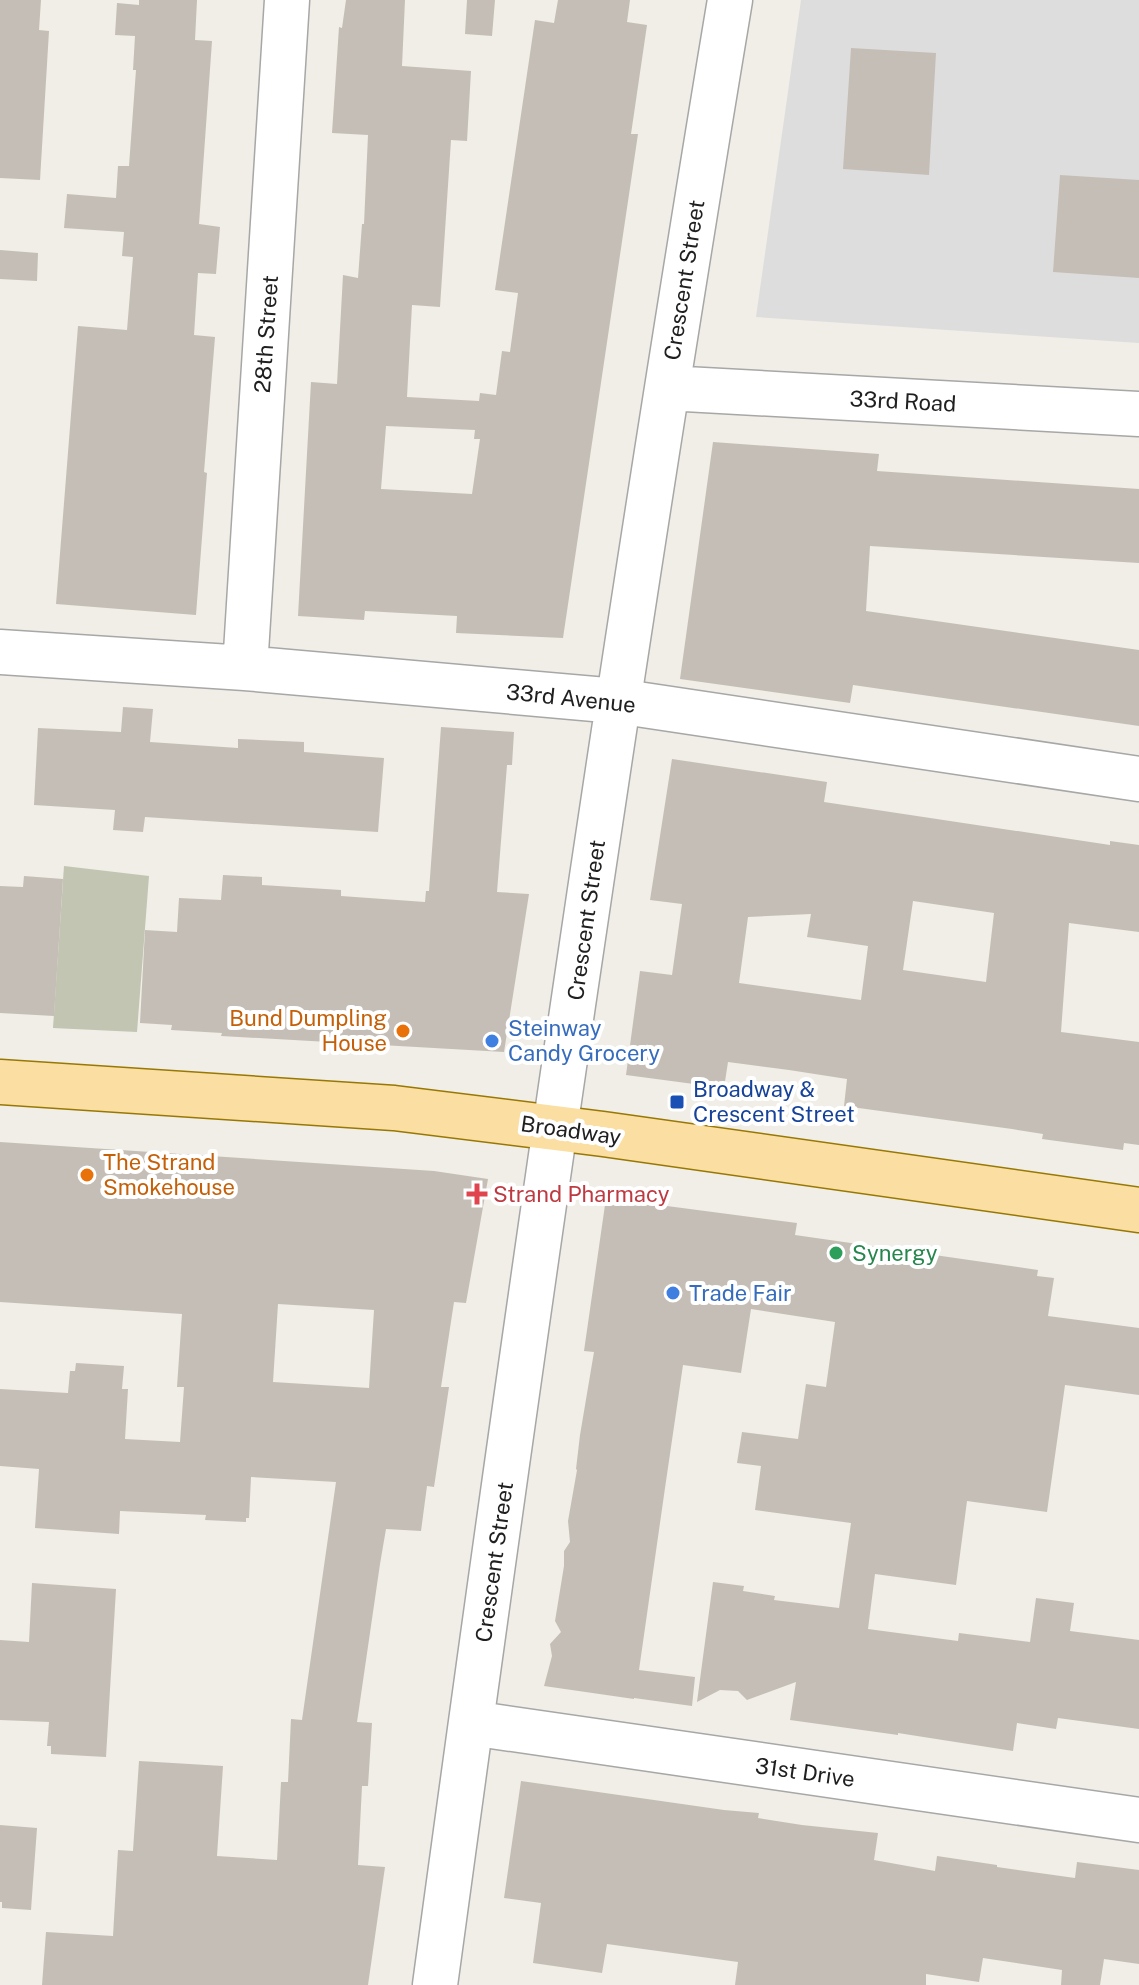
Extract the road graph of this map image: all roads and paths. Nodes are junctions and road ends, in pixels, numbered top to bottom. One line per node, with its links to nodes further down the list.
1 (287, 0): 6 (street, 28th Street)
2 (730, 0): 3 (street, Crescent Street)
3 (667, 388): 4 (street, 33rd Road); 7 (street, Crescent Street)
4 (1139, 414)
5 (0, 652): 6 (street, 33rd Avenue)
6 (245, 668): 7 (street, 33rd Avenue)
7 (617, 701): 8 (street, 33rd Avenue); 10 (street, Crescent Street)
8 (1139, 779)
9 (0, 1082): 10 (main road, Broadway)
10 (555, 1128): 11 (main road, Broadway); 12 (street, Crescent Street)
11 (1139, 1210)
12 (471, 1723): 13 (street, 31st Drive); 14 (street, Crescent Street)
13 (1139, 1820)
14 (435, 1985)

